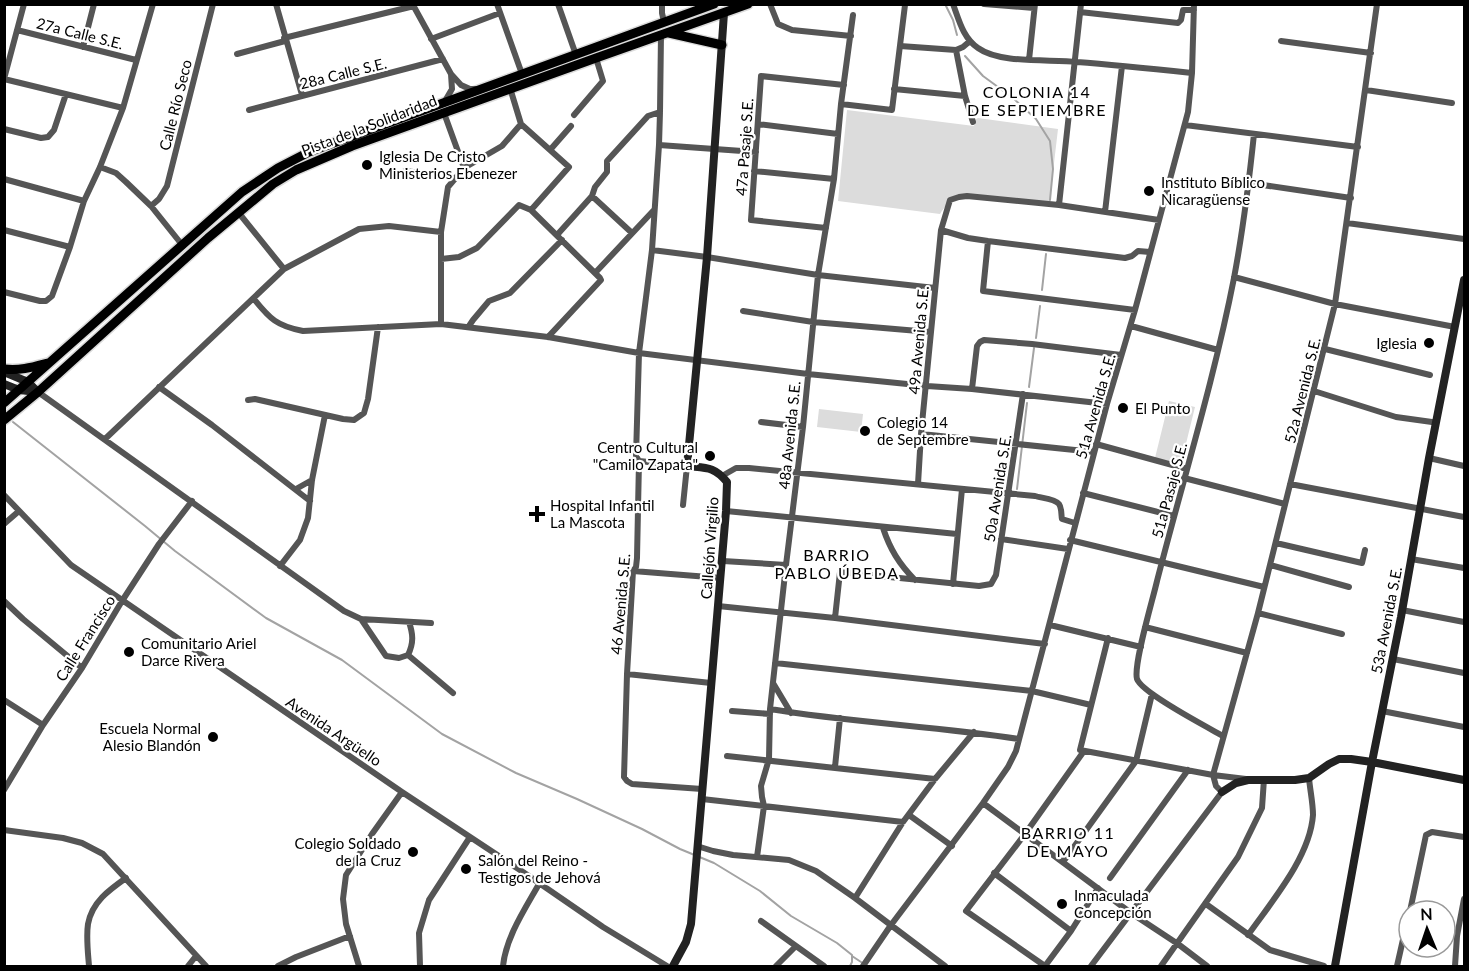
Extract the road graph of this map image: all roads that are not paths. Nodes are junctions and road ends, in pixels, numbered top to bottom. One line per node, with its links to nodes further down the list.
1 (24, 4): 23 (street)
2 (94, 4): 32 (street)
3 (153, 4): 39 (street)
4 (213, 4): 87 (street, Calle Río Seco)
5 (276, 4): 26 (street)
6 (497, 4): 20 (street)
7 (558, 4): 36 (street)
8 (662, 4): 24 (street)
9 (714, 4): 24 (main road, Pista de la Solidaridad)
10 (748, 4): 21 (main road, Pista de la Solidaridad)
11 (770, 4): 25 (street)
12 (954, 4): 28 (street)
13 (984, 4): 17 (street)
14 (1377, 4): 34 (street, 52a Avenida S.E.)
15 (413, 5): 26 (street); 27 (street)
16 (905, 5): 31 (street)
17 (1035, 7): 40 (street)
18 (1194, 7): 19 (street); 43 (street, 51a Avenida S.E.)
19 (1080, 8): 41 (street)
20 (501, 13): 27 (street); 45 (street)
21 (724, 13): 24 (main road, Pista de la Solidaridad); 30 (street)
22 (853, 15): 25 (street, 48a Avenida S.E.)
23 (17, 30): 32 (street, 27a Calle S.E.); 46 (street)
24 (664, 30): 30 (main road); 36 (main road, Pista de la Solidaridad); 37 (main road, Pista de la Solidaridad); 60 (street, 46 Avenida S.E.)
25 (851, 36): 47 (street, 48a Avenida S.E.)
26 (285, 39): 35 (street); 53 (street)
27 (431, 39): 38 (street)
28 (969, 41): 33 (street); 40 (street)
29 (1281, 41): 34 (street)
30 (722, 45): 73 (street)
31 (900, 46): 33 (street); 49 (street)
32 (83, 47): 39 (street, 27a Calle S.E.)
33 (956, 50): 54 (street)
34 (1371, 53): 51 (street, 52a Avenida S.E.)
35 (237, 54)
36 (576, 55): 45 (main road, Pista de la Solidaridad)
37 (596, 58): 48 (main road, Pista de la Solidaridad); 61 (street)
38 (443, 59): 44 (street); 53 (street, 28a Calle S.E.)
39 (136, 60): 57 (street)
40 (1029, 60): 41 (street)
41 (1075, 61): 42 (street); 86 (street)
42 (1122, 66): 43 (street); 91 (street)
43 (1192, 73): 65 (street, 51a Avenida S.E.)
44 (451, 74): 50 (street); 58 (street)
45 (522, 74): 50 (main road, Pista de la Solidaridad)
46 (4, 79): 52 (street)
47 (844, 86): 56 (street, 48a Avenida S.E.); 64 (street, 47a Pasaje S.E.)
48 (510, 88): 58 (main road, Pista de la Solidaridad); 63 (street)
49 (894, 89): 54 (street); 56 (street)
50 (479, 90): 58 (main road, Pista de la Solidaridad)
51 (1366, 90): 55 (street); 71 (street, 52a Avenida S.E.)
52 (66, 94): 57 (street); 67 (street)
53 (302, 95): 59 (street, 28a Calle S.E.)
54 (965, 96): 62 (street)
55 (1452, 103)
56 (841, 104): 68 (street, 48a Avenida S.E.)
57 (123, 108): 75 (street)
58 (443, 108): 76 (street); 90 (main road, Pista de la Solidaridad); 102 (main road, Pista de la Solidaridad)
59 (249, 110)
60 (660, 112): 70 (street, 46 Avenida S.E.); 83 (street)
61 (574, 115)
62 (973, 122)
63 (521, 124): 72 (street); 76 (street)
64 (758, 124): 68 (street); 74 (street, 47a Pasaje S.E.)
65 (1185, 125): 69 (street); 92 (street, 51a Avenida S.E.)
66 (571, 126): 72 (street)
67 (4, 129)
68 (838, 134): 81 (street, 48a Avenida S.E.)
69 (1254, 134): 71 (street); 82 (street, 51a Pasaje S.E.)
70 (658, 145): 73 (street); 89 (street, 46 Avenida S.E.)
71 (1358, 147): 84 (street, 52a Avenida S.E.)
72 (550, 150): 88 (street)
73 (714, 150): 74 (street); 106 (street)
74 (756, 153): 78 (street, 47a Pasaje S.E.)
75 (100, 167): 85 (street); 87 (street)
76 (464, 168): 80 (street)
77 (405, 171): 80 (street)
78 (754, 171): 81 (street); 94 (street, 47a Pasaje S.E.)
79 (4, 179): 85 (street)
80 (455, 179): 97 (street)
81 (834, 179): 94 (street, 48a Avenida S.E.)
82 (1249, 183): 84 (street); 111 (street, 51a Pasaje S.E.)
83 (592, 196): 98 (street); 99 (street)
84 (1351, 198): 93 (street, 52a Avenida S.E.)
85 (84, 201): 103 (street)
86 (1059, 205): 91 (street); 96 (street, 49a Avenida S.E.)
87 (151, 206): 102 (street)
88 (531, 210): 99 (street); 107 (street)
89 (654, 210): 98 (street); 104 (street, 46 Avenida S.E.)
90 (238, 212): 108 (street); 143 (main road, Pista de la Solidaridad)
91 (1105, 212): 92 (street)
92 (1160, 220): 105 (street, 51a Avenida S.E.)
93 (1347, 223): 100 (street); 116 (street, 52a Avenida S.E.)
94 (826, 228): 110 (street, 48a Avenida S.E.)
95 (4, 230): 103 (street)
96 (941, 230): 101 (street); 113 (street, 49a Avenida S.E.)
97 (441, 232): 107 (street); 108 (street)
98 (632, 233): 109 (street)
99 (559, 237): 109 (street); 121 (street)
100 (1464, 239)
101 (988, 241): 105 (street); 117 (street)
102 (183, 246): 132 (main road, Pista de la Solidaridad)
103 (70, 248): 114 (street)
104 (652, 250): 106 (street); 129 (street, 46 Avenida S.E.)
105 (1150, 252): 117 (street, 51a Avenida S.E.)
106 (706, 257): 110 (street); 131 (street)
107 (441, 259): 120 (street)
108 (284, 269): 115 (street)
109 (596, 273): 126 (street)
110 (818, 275): 113 (street); 119 (street, 48a Avenida S.E.)
111 (1234, 277): 116 (street); 128 (street, 51a Pasaje S.E.)
112 (1464, 280): 124 (street, 53a Avenida S.E.)
113 (935, 288): 125 (street, 49a Avenida S.E.)
114 (4, 292)
115 (254, 299): 123 (street); 139 (street)
116 (1335, 304): 124 (street); 127 (street, 52a Avenida S.E.)
117 (1135, 310): 122 (street, 51a Avenida S.E.)
118 (743, 311): 119 (street)
119 (813, 322): 125 (street); 134 (street, 48a Avenida S.E.)
120 (441, 324): 121 (street); 123 (street)
121 (469, 326): 126 (street)
122 (1131, 326): 128 (street); 130 (street, 51a Avenida S.E.)
123 (378, 327): 148 (street)
124 (1455, 327): 158 (street, 53a Avenida S.E.)
125 (930, 332): 138 (street, 49a Avenida S.E.)
126 (548, 337): 129 (street)
127 (1325, 349): 135 (street); 142 (street, 52a Avenida S.E.)
128 (1218, 350): 162 (street, 51a Pasaje S.E.)
129 (639, 353): 131 (street); 159 (street, 46 Avenida S.E.)
130 (1122, 356): 140 (street); 147 (street, 51a Avenida S.E.)
131 (697, 359): 134 (street); 160 (street)
132 (50, 363): 133 (main road); 136 (main road, Pista de la Solidaridad)
133 (4, 370): 136 (street)
134 (808, 374): 138 (street); 152 (street, 48a Avenida S.E.)
135 (1430, 375)
136 (28, 382): 141 (main road, Pista de la Solidaridad); 143 (street)
137 (4, 384): 141 (street)
138 (927, 386): 140 (street); 153 (street, 49a Avenida S.E.)
139 (159, 387): 154 (street); 169 (street)
140 (972, 389): 144 (street)
141 (19, 390): 143 (street); 146 (main road, Pista de la Solidaridad)
142 (1314, 391): 151 (street); 168 (street, 52a Avenida S.E.)
143 (38, 392): 149 (main road, Pista de la Solidaridad); 154 (street)
144 (1023, 394): 147 (street); 155 (street, 50a Avenida S.E.)
145 (248, 400): 148 (street)
146 (4, 403)
147 (1107, 404): 156 (street, 51a Avenida S.E.)
148 (325, 415): 166 (street)
149 (4, 420)
150 (761, 422): 152 (street)
151 (1432, 422)
152 (803, 427): 163 (street, 48a Avenida S.E.)
153 (921, 434): 155 (street); 167 (street, 49a Avenida S.E.)
154 (105, 439): 174 (street)
155 (1020, 444): 157 (street); 172 (street, 50a Avenida S.E.)
156 (1096, 444): 157 (street, 51a Avenida S.E.); 162 (street)
157 (1094, 452): 171 (street, 51a Avenida S.E.)
158 (1429, 458): 161 (street); 178 (street, 53a Avenida S.E.)
159 (639, 461): 160 (street); 200 (street, 46 Avenida S.E.)
160 (687, 466): 164 (street, Callejón Virgilio); 177 (street)
161 (1464, 466)
162 (1187, 470): 165 (street, 51a Pasaje S.E.)
163 (797, 472): 164 (street); 167 (street); 183 (street, 48a Avenida S.E.)
164 (722, 476): 180 (street, Callejón Virgilio)
165 (1184, 478): 176 (street); 181 (street, 51a Pasaje S.E.)
166 (312, 480): 169 (street); 175 (street)
167 (918, 484): 170 (street)
168 (1290, 484): 176 (street, 52a Avenida S.E.); 178 (street)
169 (296, 489): 175 (street)
170 (962, 489): 172 (street); 187 (street)
171 (1083, 493): 181 (street); 184 (street, 51a Avenida S.E.)
172 (1008, 494): 184 (street); 188 (street, 50a Avenida S.E.)
173 (4, 495): 179 (street, Avenida Argüello)
174 (192, 501): 197 (street); 206 (street, Calle Francisco)
175 (310, 501): 197 (street)
176 (1285, 504): 190 (street, 52a Avenida S.E.)
177 (683, 505)
178 (1420, 509): 182 (street); 193 (street, 53a Avenida S.E.)
179 (19, 511): 185 (street); 206 (street, Avenida Argüello)
180 (726, 511): 183 (street); 194 (street, Callejón Virgilio)
181 (1174, 516): 195 (street, 51a Pasaje S.E.)
182 (1464, 517)
183 (792, 518): 186 (street); 196 (street, 48a Avenida S.E.)
184 (1075, 523): 189 (street, 51a Avenida S.E.)
185 (4, 524)
186 (883, 528): 187 (street); 202 (street)
187 (957, 534): 203 (street)
188 (1001, 539): 191 (street); 203 (street, 50a Avenida S.E.)
189 (1070, 540): 191 (street, 51a Avenida S.E.); 195 (street)
190 (1275, 543): 192 (street); 198 (street, 52a Avenida S.E.)
191 (1068, 549): 217 (street, 51a Avenida S.E.)
192 (1365, 550)
193 (1411, 559): 199 (street); 209 (street, 53a Avenida S.E.)
194 (723, 561): 196 (street); 201 (street, Callejón Virgilio)
195 (1162, 563): 204 (street); 218 (street, 51a Pasaje S.E.)
196 (786, 565): 210 (street, 48a Avenida S.E.)
197 (280, 566): 213 (street)
198 (1270, 566): 204 (street, 52a Avenida S.E.); 205 (street)
199 (1464, 568)
200 (633, 571): 201 (street); 229 (street, 46 Avenida S.E.)
201 (721, 578): 208 (street, Callejón Virgilio)
202 (915, 580): 203 (street); 212 (street)
203 (953, 584)
204 (1264, 587): 211 (street, 52a Avenida S.E.)
205 (1349, 588)
206 (122, 600): 227 (street, Calle Francisco); 262 (street, Avenida Argüello)
207 (4, 602): 227 (street)
208 (718, 606): 210 (street); 231 (street, Callejón Virgilio)
209 (1402, 610): 215 (street); 225 (street, 53a Avenida S.E.)
210 (780, 612): 212 (street); 226 (street, 48a Avenida S.E.)
211 (1257, 613): 219 (street); 223 (street, 52a Avenida S.E.)
212 (835, 618): 221 (street)
213 (361, 619): 214 (street); 224 (street)
214 (409, 622): 216 (street); 224 (street)
215 (1464, 622)
216 (431, 623)
217 (1050, 625): 220 (street); 221 (street, 51a Avenida S.E.)
218 (1145, 627): 222 (street, 51a Pasaje S.E.); 223 (street)
219 (1342, 634)
220 (1108, 638): 222 (street); 236 (street)
221 (1045, 644): 232 (street, 51a Avenida S.E.)
222 (1141, 647): 234 (street, 51a Pasaje S.E.)
223 (1247, 653): 245 (street, 52a Avenida S.E.)
224 (408, 655): 233 (street)
225 (1393, 659): 228 (street); 238 (street, 53a Avenida S.E.)
226 (776, 663): 230 (street, 48a Avenida S.E.); 232 (street)
227 (82, 668): 242 (street, Calle Francisco)
228 (1464, 673)
229 (627, 675): 231 (street); 261 (street, 46 Avenida S.E.)
230 (773, 682): 239 (street, 48a Avenida S.E.); 240 (street)
231 (711, 683): 261 (street, Callejón Virgilio)
232 (1032, 690): 236 (street); 246 (street, 51a Avenida S.E.)
233 (453, 693)
234 (1152, 694): 245 (street, 51a Pasaje S.E.); 250 (street)
235 (4, 700): 242 (street)
236 (1091, 705): 247 (street)
237 (732, 711): 239 (street)
238 (1382, 711): 243 (street); 251 (street, 53a Avenida S.E.)
239 (770, 712): 240 (street); 249 (street, 48a Avenida S.E.)
240 (791, 712): 241 (street)
241 (840, 718): 244 (street); 252 (street)
242 (43, 725): 260 (street, Calle Francisco)
243 (1464, 727)
244 (974, 732): 246 (street); 256 (street)
245 (1223, 736): 254 (street, 52a Avenida S.E.)
246 (1019, 739): 265 (street, 51a Avenida S.E.)
247 (1084, 751): 250 (street); 270 (street)
248 (727, 756): 249 (street)
249 (769, 759): 252 (street); 266 (street, 48a Avenida S.E.)
250 (1136, 761): 253 (street); 276 (street)
251 (1372, 762): 255 (street); 259 (street); 313 (street, 53a Avenida S.E.)
252 (835, 767): 256 (street)
253 (1188, 770): 254 (street); 279 (street)
254 (1213, 775): 258 (street); 263 (street)
255 (1309, 778): 257 (street); 290 (street)
256 (935, 779): 267 (street)
257 (1264, 779): 258 (street); 285 (street)
258 (1248, 780): 263 (street)
259 (1464, 780)
260 (5, 788)
261 (702, 789): 264 (street, Callejón Virgilio)
262 (402, 792): 271 (street, Avenida Argüello); 291 (street)
263 (1221, 792): 286 (street)
264 (702, 799): 266 (street); 274 (street, Callejón Virgilio)
265 (983, 803): 270 (street); 273 (street, 51a Avenida S.E.)
266 (765, 806): 268 (street); 275 (street, 48a Avenida S.E.)
267 (909, 815): 268 (street); 273 (street)
268 (903, 822): 282 (street)
269 (4, 830): 278 (street)
270 (1025, 834): 276 (street); 277 (street)
271 (470, 837): 280 (street, Avenida Argüello); 301 (street)
272 (1464, 837): 283 (street)
273 (952, 846): 288 (street, 51a Avenida S.E.)
274 (696, 852): 275 (street); 304 (street, Callejón Virgilio)
275 (757, 857): 282 (street)
276 (1063, 862): 281 (street)
277 (994, 873): 289 (street); 308 (street)
278 (126, 878): 294 (street); 296 (street)
279 (1110, 878)
280 (539, 884): 302 (street); 303 (street, Avenida Argüello)
281 (1098, 888): 286 (street); 289 (street)
282 (855, 898): 288 (street)
283 (1412, 899)
284 (1464, 899): 314 (street)
285 (1206, 904): 290 (street); 292 (street)
286 (1131, 913): 292 (street); 309 (street)
287 (761, 921): 293 (street)
288 (891, 925): 295 (street, 51a Avenida S.E.); 307 (street)
289 (1071, 932): 308 (street)
290 (1248, 935): 312 (street)
291 (350, 936): 299 (street); 300 (street)
292 (1178, 944): 310 (street); 311 (street)
293 (796, 946): 305 (street); 306 (street)
294 (196, 956): 297 (street); 298 (street)
295 (865, 964)
296 (88, 966)
297 (188, 966)
298 (206, 966)
299 (279, 966)
300 (359, 966)
301 (420, 966)
302 (503, 966)
303 (667, 966)
304 (673, 966)
305 (776, 966)
306 (824, 966)
307 (945, 966)
308 (1045, 966)
309 (1091, 966)
310 (1161, 966)
311 (1207, 966)
312 (1324, 966)
313 (1335, 966)
314 (1455, 966)

